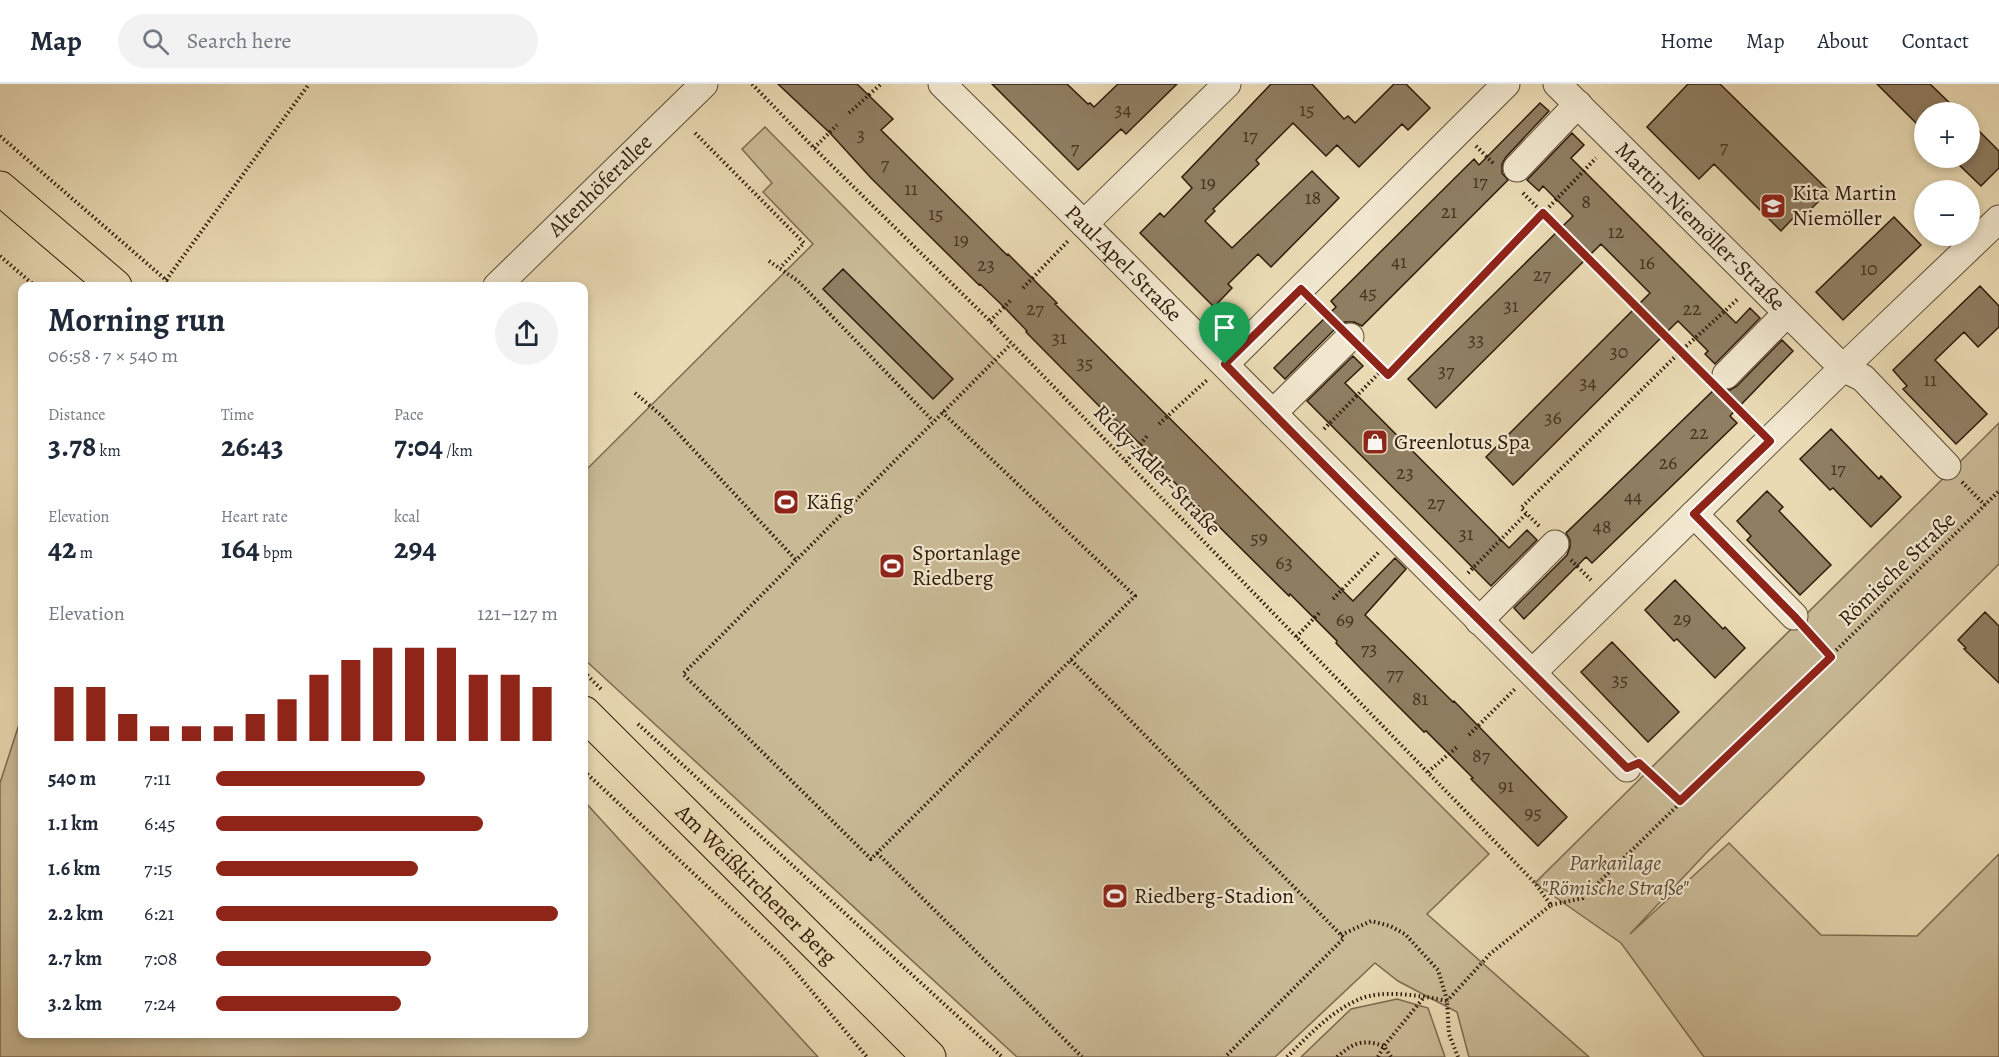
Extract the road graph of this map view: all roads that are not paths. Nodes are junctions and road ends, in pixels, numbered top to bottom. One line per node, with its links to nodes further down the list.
1 (704, 84): 12 (street, Altenhöferallee)
2 (942, 84): 9 (street, Paul-Apel-Straße)
3 (1227, 84): 9 (street)
4 (1506, 84): 15 (street)
5 (1557, 84): 6 (street, Martin-Niemöller-Straße)
6 (1578, 104): 7 (street); 13 (street, Martin-Niemöller-Straße)
7 (1513, 176)
8 (0, 188): 11 (main road)
9 (1084, 224): 15 (street, Paul-Apel-Straße)
10 (1996, 227): 16 (street)
11 (110, 282)
12 (501, 282)
13 (1787, 313): 16 (street, Martin-Niemöller-Straße); 17 (street)
14 (1350, 337): 18 (street)
15 (1225, 364): 18 (street, Paul-Apel-Straße)
16 (1843, 368): 19 (street, Martin-Niemöller-Straße); 20 (street)
17 (1720, 382)
18 (1273, 413): 23 (street, Paul-Apel-Straße)
19 (1947, 466)
20 (1694, 514): 22 (street); 24 (street)
21 (1556, 543): 23 (street)
22 (1794, 616)
23 (1479, 621): 24 (street, Paul-Apel-Straße)
24 (1533, 672): 26 (street, Paul-Apel-Straße)
25 (594, 703): 27 (main road, Am Weißkirchener Berg)
26 (1627, 768)
27 (929, 1057)

